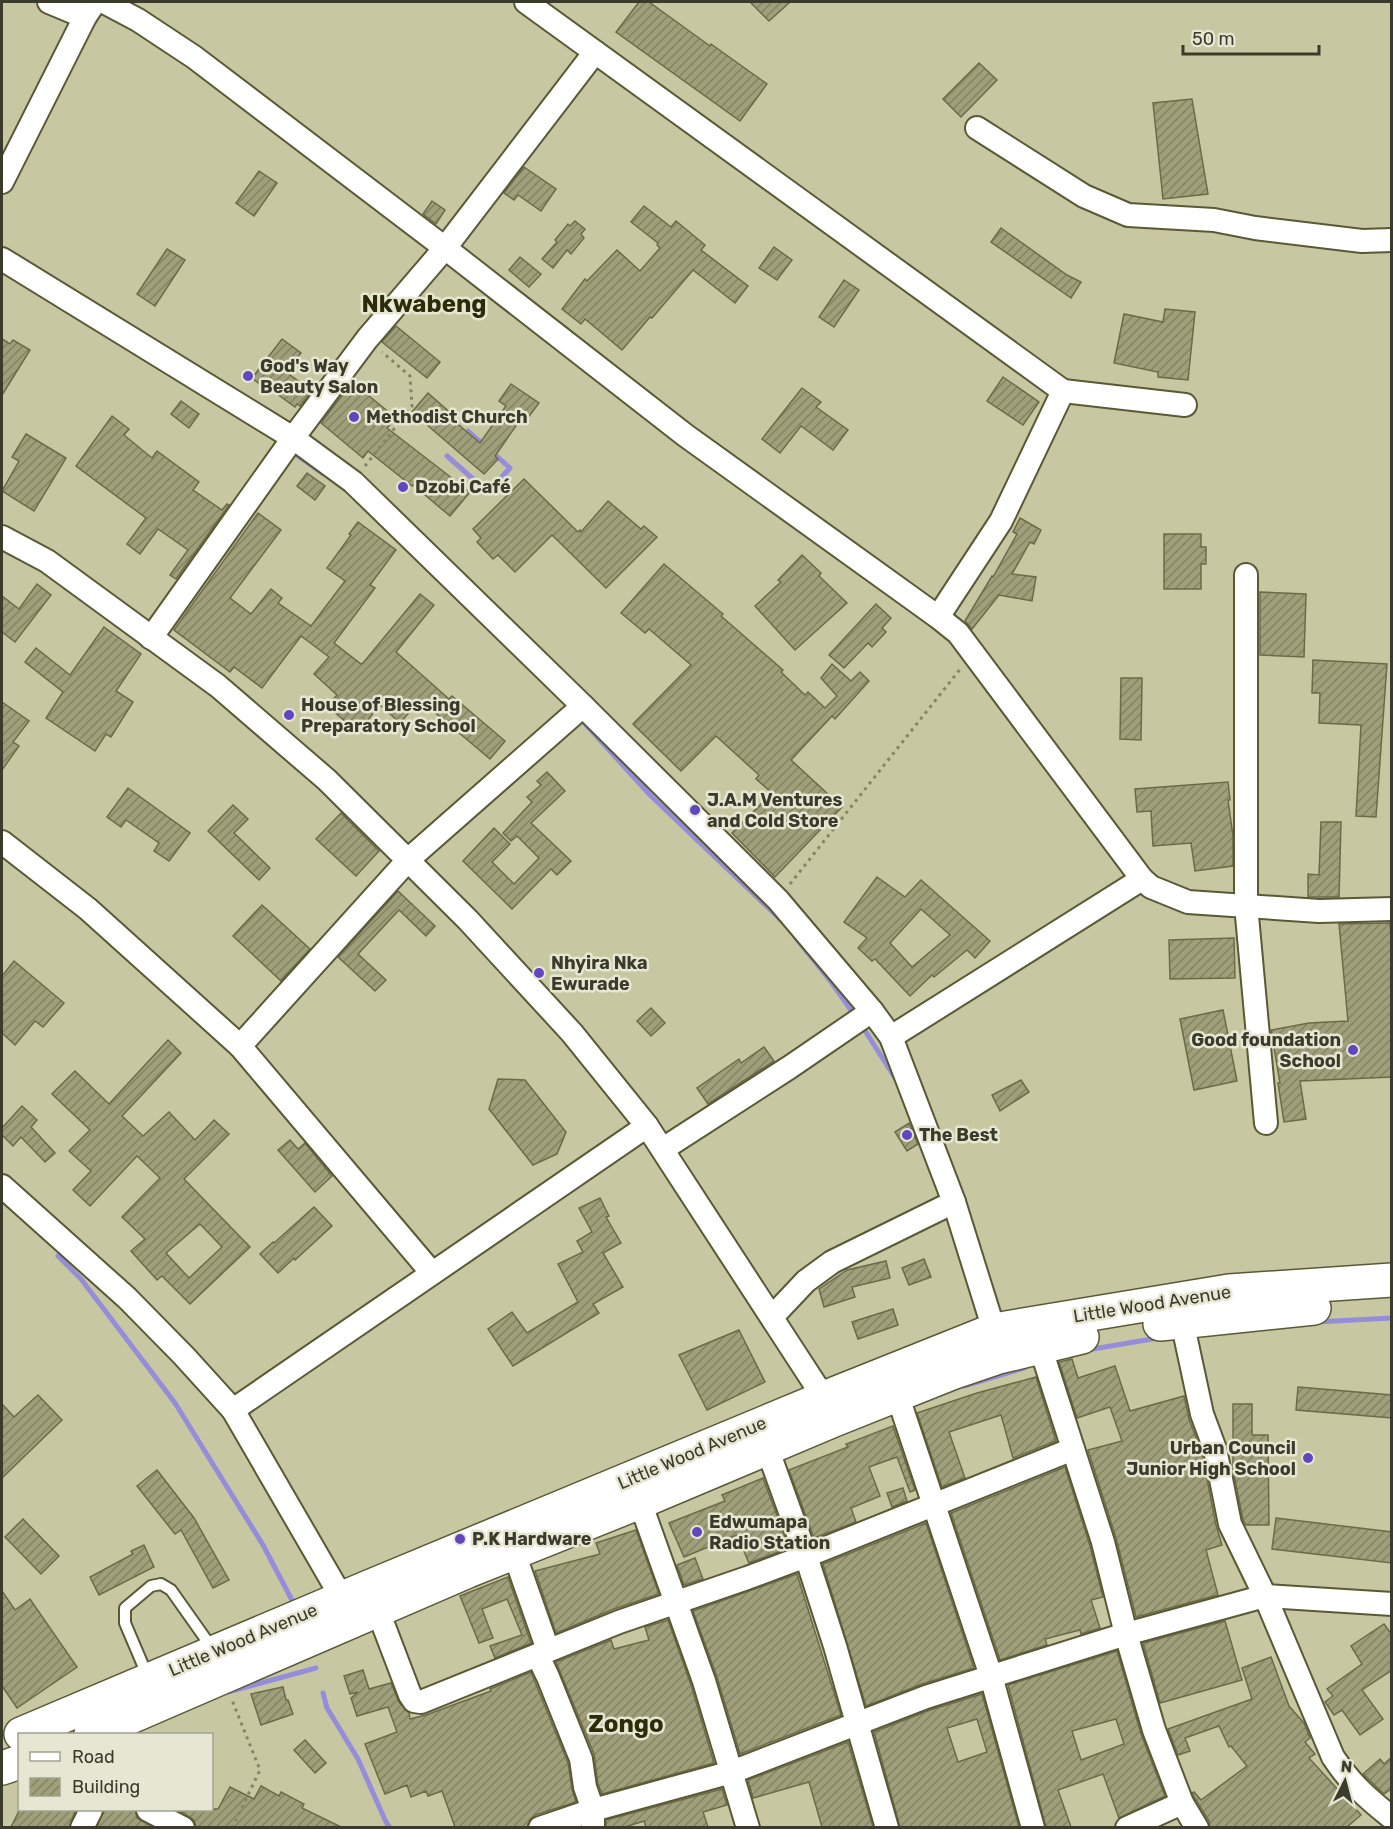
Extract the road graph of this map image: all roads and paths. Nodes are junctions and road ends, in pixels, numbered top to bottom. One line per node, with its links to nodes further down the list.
1 (49, 2): 4 (street)
2 (104, 2): 9 (street)
3 (526, 2): 5 (street)
4 (90, 9): 7 (street)
5 (595, 52): 9 (street); 12 (street)
6 (976, 128): 8 (street)
7 (2, 182)
8 (1392, 240)
9 (445, 248): 11 (street); 18 (street)
10 (2, 259): 14 (street)
11 (367, 339): 14 (street); 15 (path)
12 (1063, 391): 13 (street); 18 (street)
13 (1185, 405)
14 (293, 438): 15 (street); 19 (street)
15 (353, 482): 21 (street)
16 (2, 537): 19 (street)
17 (1246, 575): 26 (street)
18 (938, 617): 20 (street)
19 (151, 638): 23 (street)
20 (974, 653): 24 (street); 25 (path)
21 (583, 706): 23 (street); 25 (street)
22 (2, 843): 30 (street)
23 (409, 859): 30 (street); 32 (street)
24 (1142, 879): 26 (street); 29 (street)
25 (778, 900): 28 (street)
26 (1246, 905): 27 (street); 31 (street)
27 (1392, 909)
28 (872, 1011): 29 (street); 33 (street)
29 (891, 1037): 35 (street)
30 (240, 1046): 36 (street)
31 (1266, 1124)
32 (647, 1125): 33 (street); 36 (street)
33 (663, 1149): 39 (street)
34 (2, 1186): 45 (street)
35 (954, 1202): 39 (street); 41 (street)
36 (432, 1273): 45 (street)
37 (1392, 1281): 41 (highway, Little Wood Avenue)
38 (1392, 1303): 40 (highway, Little Wood Avenue)
39 (772, 1317): 44 (street)
40 (1182, 1321): 42 (highway, Little Wood Avenue); 52 (street)
41 (994, 1330): 44 (highway, Little Wood Avenue)
42 (1040, 1346): 43 (highway, Little Wood Avenue); 47 (street)
43 (897, 1394): 46 (highway, Little Wood Avenue); 49 (street)
44 (824, 1398): 53 (highway, Little Wood Avenue)
45 (233, 1410): 53 (street)
46 (767, 1448): 48 (highway, Little Wood Avenue); 51 (street)
47 (1073, 1449): 49 (street); 57 (street)
48 (640, 1502): 50 (highway, Little Wood Avenue); 54 (street)
49 (934, 1504): 51 (street); 60 (street)
50 (514, 1553): 56 (highway, Little Wood Avenue); 58 (street)
51 (806, 1556): 54 (street); 63 (street)
52 (1265, 1596): 55 (street); 57 (street); 74 (street)
53 (342, 1598): 59 (highway, Little Wood Avenue)
54 (675, 1602): 58 (street); 70 (street)
55 (1392, 1604)
56 (378, 1611): 58 (street); 59 (highway, Little Wood Avenue)
57 (1125, 1634): 60 (street); 71 (street)
58 (543, 1653): 75 (street)
59 (219, 1664): 61 (highway, Little Wood Avenue); 61 (lane); 62 (highway, Little Wood Avenue); 78 (path)
60 (991, 1676): 63 (street); 82 (street)
61 (149, 1680): 64 (highway, Little Wood Avenue)
62 (135, 1723): 65 (highway, Little Wood Avenue)
63 (856, 1723): 70 (street); 81 (street)
64 (25, 1733)
65 (95, 1733)
66 (18, 1736): 67 (highway, Little Wood Avenue)
67 (2, 1743)
68 (18, 1763): 69 (highway)
69 (2, 1768)
70 (732, 1772): 75 (street); 80 (street)
71 (1182, 1803): 83 (street); 84 (street)
72 (90, 1811): 76 (street)
73 (152, 1811): 77 (street)
74 (1392, 1818)
75 (593, 1819): 79 (street)
76 (82, 1827)
77 (183, 1827)
78 (232, 1827)
79 (540, 1827)
80 (748, 1827)
81 (887, 1827)
82 (1033, 1827)
83 (1126, 1827)
84 (1197, 1827)

